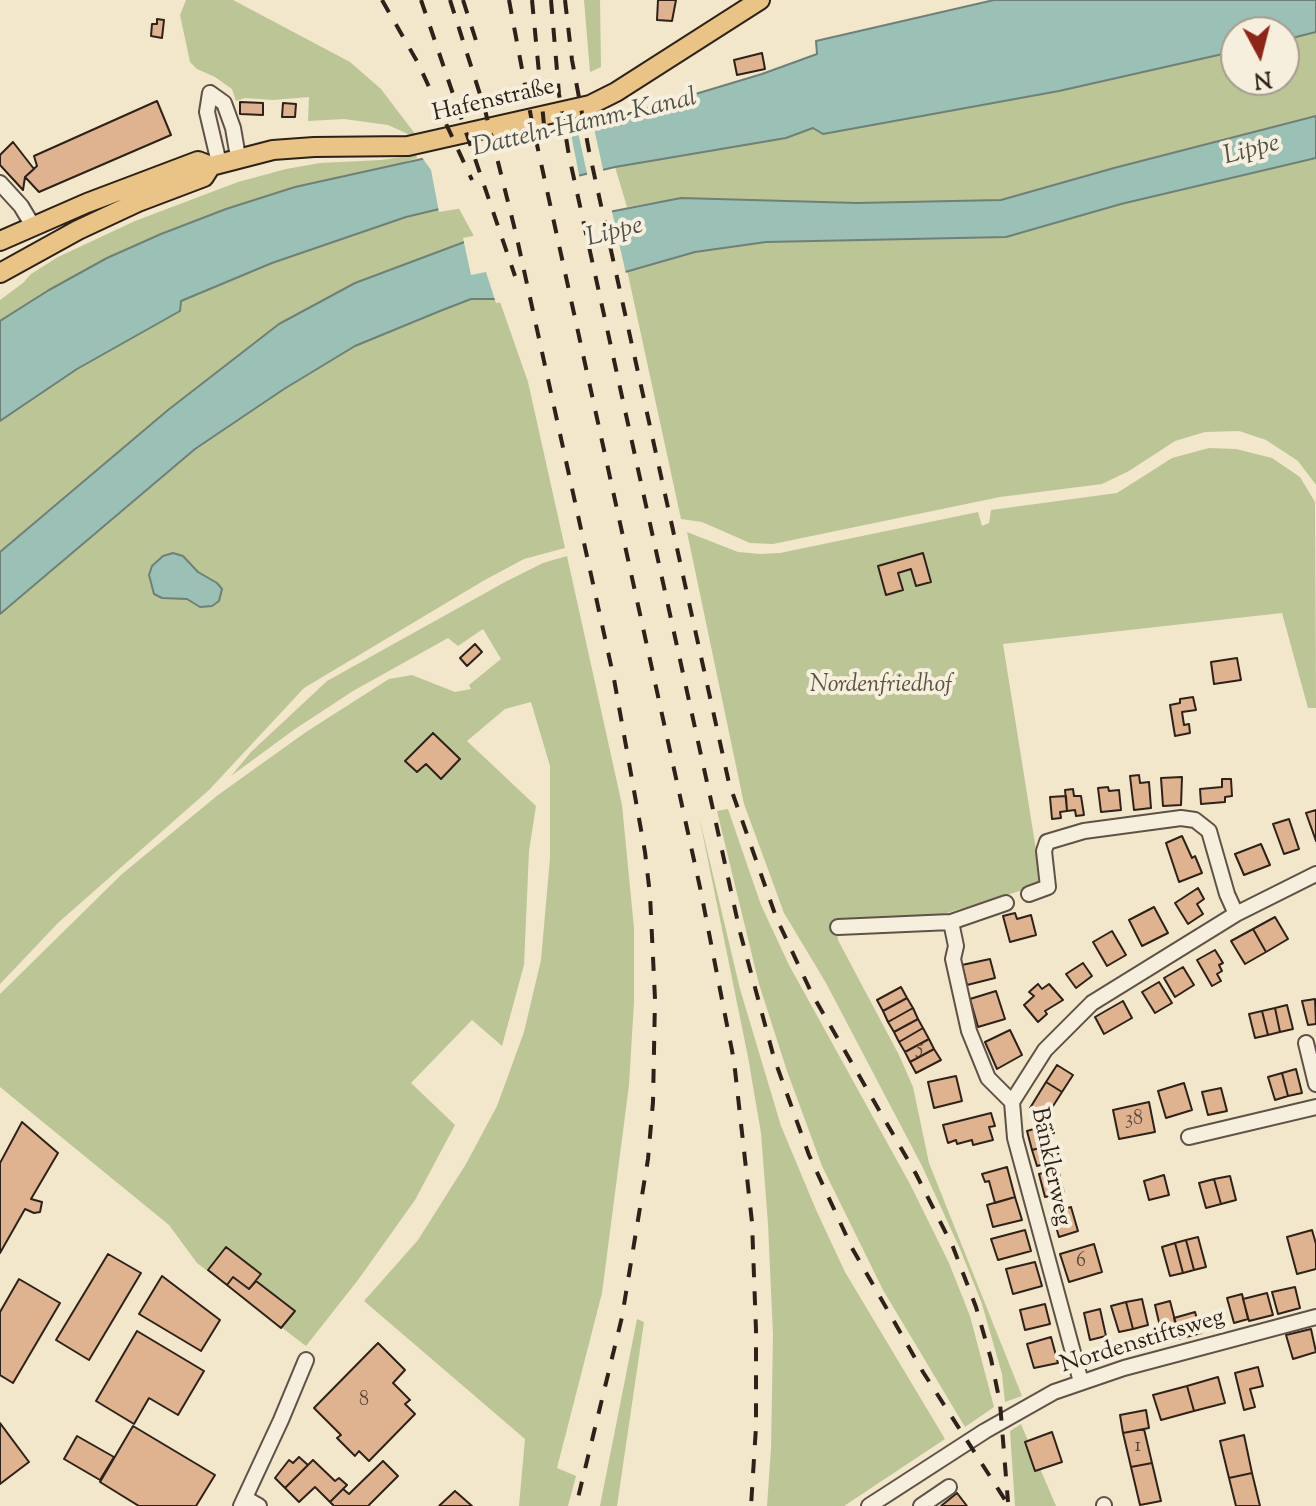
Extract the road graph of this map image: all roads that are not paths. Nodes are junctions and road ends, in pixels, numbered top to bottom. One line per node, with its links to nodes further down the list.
1 (760, 0): 2 (main road, Hafenstraße)
2 (238, 157): 3 (main road, Hafenstraße); 3 (street)
3 (215, 165): 5 (main road, Hafenstraße); 7 (main road, Hafenstraße)
4 (0, 183): 5 (street)
5 (33, 226): 6 (main road, Hafenstraße)
6 (0, 241)
7 (0, 273)
8 (1316, 874): 11 (street, Bänklerweg)
9 (1029, 894): 11 (street)
10 (1006, 903): 12 (street)
11 (1236, 914): 16 (street, Bänklerweg)
12 (951, 922): 13 (street); 16 (street)
13 (838, 927)
14 (1306, 1043): 15 (street)
15 (1316, 1084)
16 (1012, 1102): 21 (street, Bänklerweg)
17 (1316, 1107): 18 (street)
18 (1189, 1137)
19 (1316, 1317): 21 (street, Nordenstiftsweg)
20 (306, 1360): 23 (street)
21 (1081, 1382): 25 (street, Nordenstiftsweg)
22 (949, 1487): 26 (street)
23 (243, 1502): 24 (street)
24 (259, 1506)
25 (869, 1506)
26 (921, 1506)

